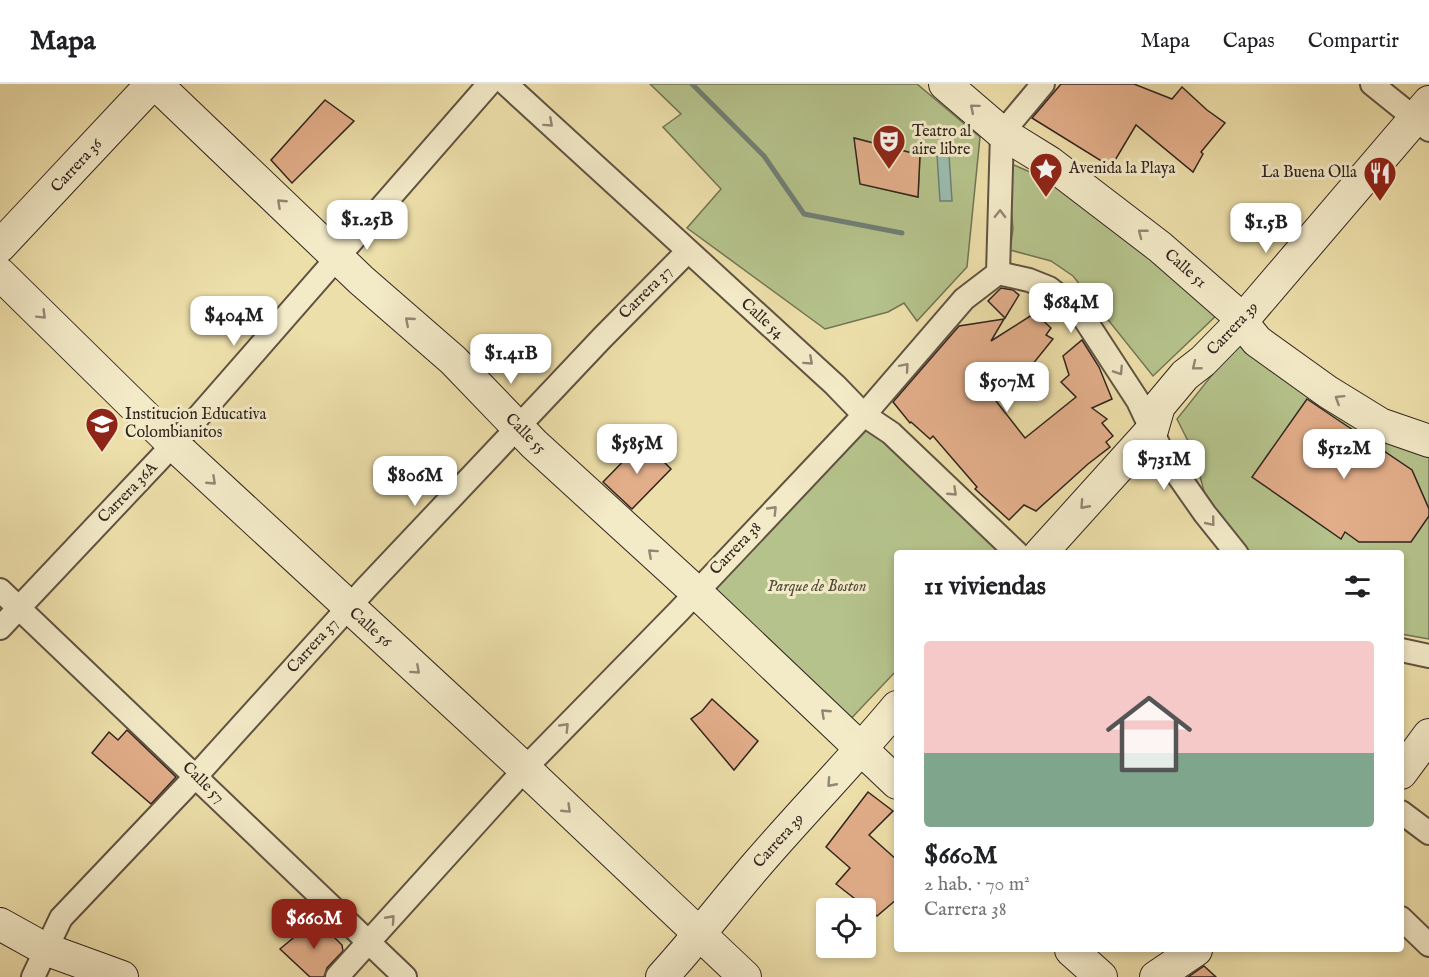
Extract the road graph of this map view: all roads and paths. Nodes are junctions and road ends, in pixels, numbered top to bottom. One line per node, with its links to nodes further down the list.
1 (154, 84): 9 (street, Carrera 36); 11 (street, Calle 55, one-way to 1)
2 (489, 84): 11 (street, Carrera 36A)
3 (506, 84): 10 (street, Calle 54, one-way to 10)
4 (945, 84): 8 (street, Calle 51, one-way to 4)
5 (1043, 84): 8 (street)
6 (1372, 84): 7 (street)
7 (1424, 117): 14 (street, Carrera 39)
8 (1002, 133): 12 (street, one-way to 8); 14 (street, Calle 51, one-way to 8)
9 (0, 246)
10 (687, 252): 15 (street, Calle 54, one-way to 15); 16 (street, Carrera 37)
11 (339, 258): 16 (street, Calle 55, one-way to 11); 19 (street, Carrera 36A)
12 (998, 273): 15 (street, Carrera 38, one-way to 12); 17 (street, one-way to 17)
13 (0, 274): 19 (street, Calle 56, one-way to 19)
14 (1241, 322): 17 (street, Carrera 39, one-way to 17); 18 (street, Calle 51, one-way to 14)
15 (864, 415): 20 (street, Calle 54, one-way to 20); 24 (street, Carrera 38, one-way to 15)
16 (518, 428): 24 (street, Calle 55, one-way to 16); 26 (street, Carrera 37)
17 (1152, 430): 21 (street, Carrera 39, one-way to 21); 22 (street, one-way to 22)
18 (1429, 441)
19 (174, 445): 25 (street, Carrera 36A); 26 (street, Calle 56, one-way to 26)
20 (1014, 550)
21 (1044, 550)
22 (1234, 550)
23 (0, 590): 25 (street, Calle 57)
24 (696, 592): 32 (street, Calle 55, one-way to 24); 33 (street, Carrera 38, one-way to 24)
25 (19, 607): 27 (street, Carrera 36A); 35 (street, Calle 57)
26 (348, 608): 33 (street, Calle 56, one-way to 33); 35 (street, Carrera 37)
27 (0, 628)
28 (1404, 651): 29 (street)
29 (1429, 656)
30 (894, 710): 32 (street, Carrera 39)
31 (1429, 735): 34 (street)
32 (862, 749): 36 (street, Calle 55); 41 (street, Carrera 39, one-way to 41)
33 (525, 769): 41 (street, Calle 56, one-way to 41); 42 (street, Carrera 38, one-way to 33)
34 (1404, 769)
35 (196, 777): 42 (street, Calle 57); 46 (street, Carrera 37)
36 (894, 780)
37 (1404, 814): 38 (street)
38 (1429, 833)
39 (1404, 921): 43 (street)
40 (0, 924): 46 (street)
41 (699, 935): 50 (street, Carrera 39); 51 (street, Calle 56)
42 (369, 943): 48 (street, Carrera 38); 49 (street, Calle 57)
43 (1429, 945)
44 (1073, 952): 52 (street)
45 (1193, 952): 53 (street)
46 (39, 963): 47 (street)
47 (122, 977)
48 (337, 977)
49 (405, 977)
50 (662, 977)
51 (745, 977)
52 (1101, 977)
53 (1156, 977)

